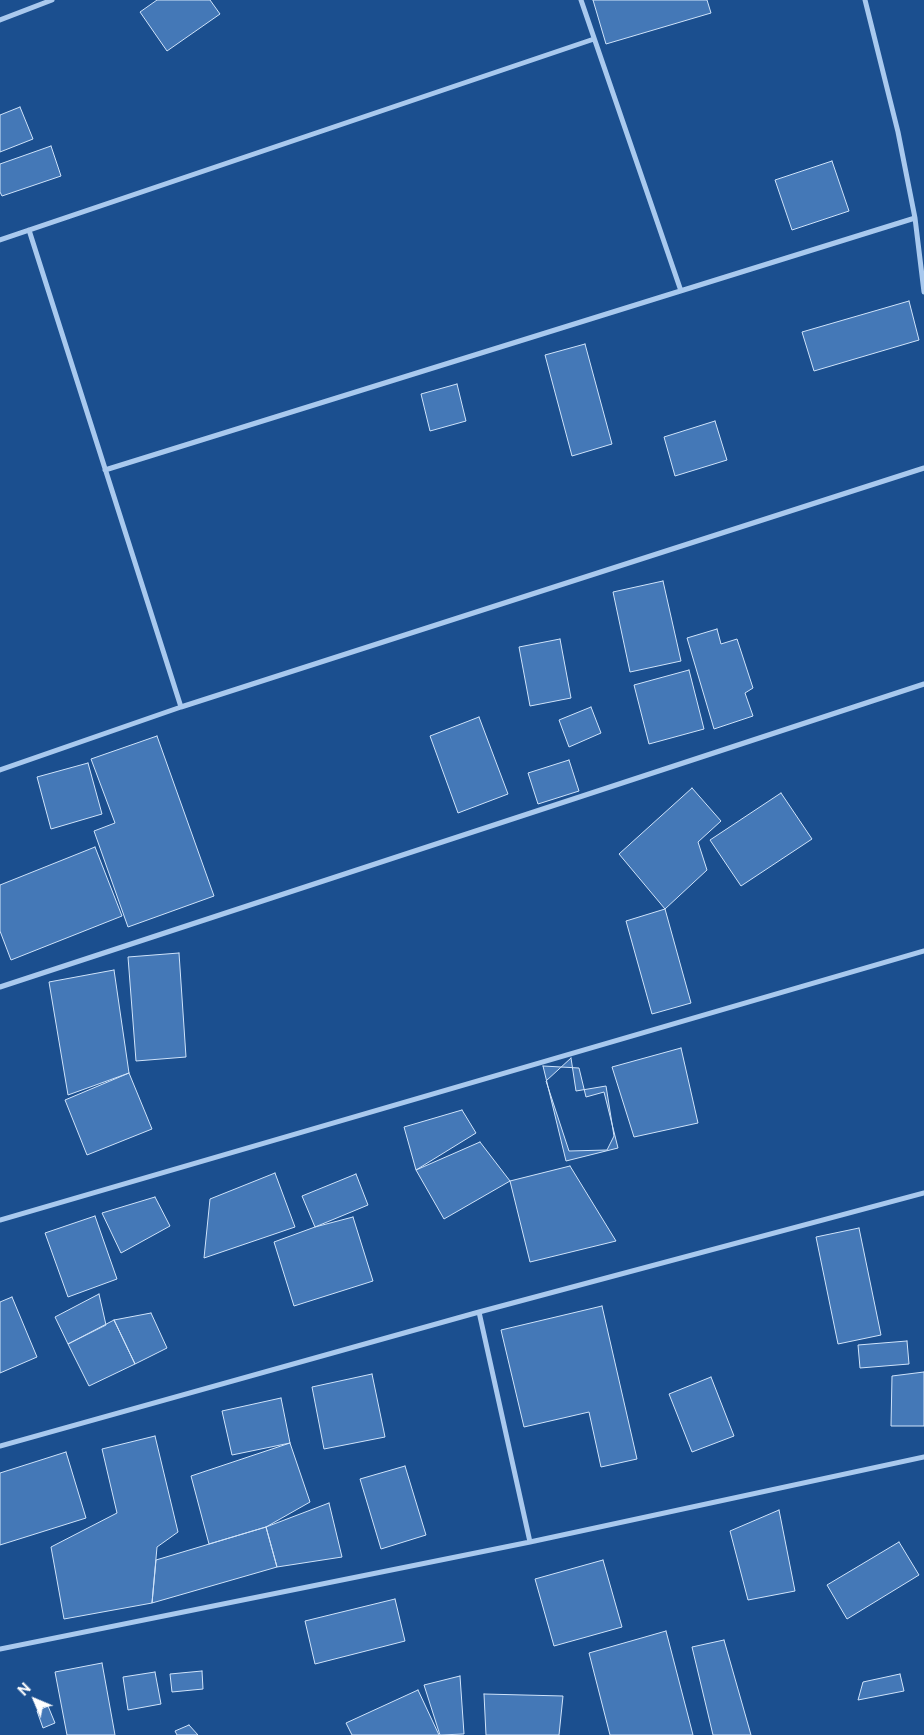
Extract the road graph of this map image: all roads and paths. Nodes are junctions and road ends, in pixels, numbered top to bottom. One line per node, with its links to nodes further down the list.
1 (52, 0): 4 (street)
2 (581, 0): 5 (street)
3 (865, 0): 6 (street)
4 (0, 20)
5 (594, 39): 7 (street); 9 (street)
6 (915, 218): 9 (street); 10 (street)
7 (29, 230): 8 (street); 12 (street)
8 (0, 240)
9 (681, 291): 12 (street)
10 (924, 292)
11 (924, 468): 14 (street)
12 (105, 470): 14 (street)
13 (924, 684): 17 (street)
14 (181, 707): 15 (street)
15 (0, 770)
16 (924, 951): 19 (street)
17 (0, 987)
18 (924, 1193): 20 (street)
19 (0, 1220)
20 (479, 1312): 21 (street); 23 (street)
21 (0, 1446)
22 (924, 1457): 23 (street)
23 (530, 1542): 24 (street)
24 (0, 1649)

